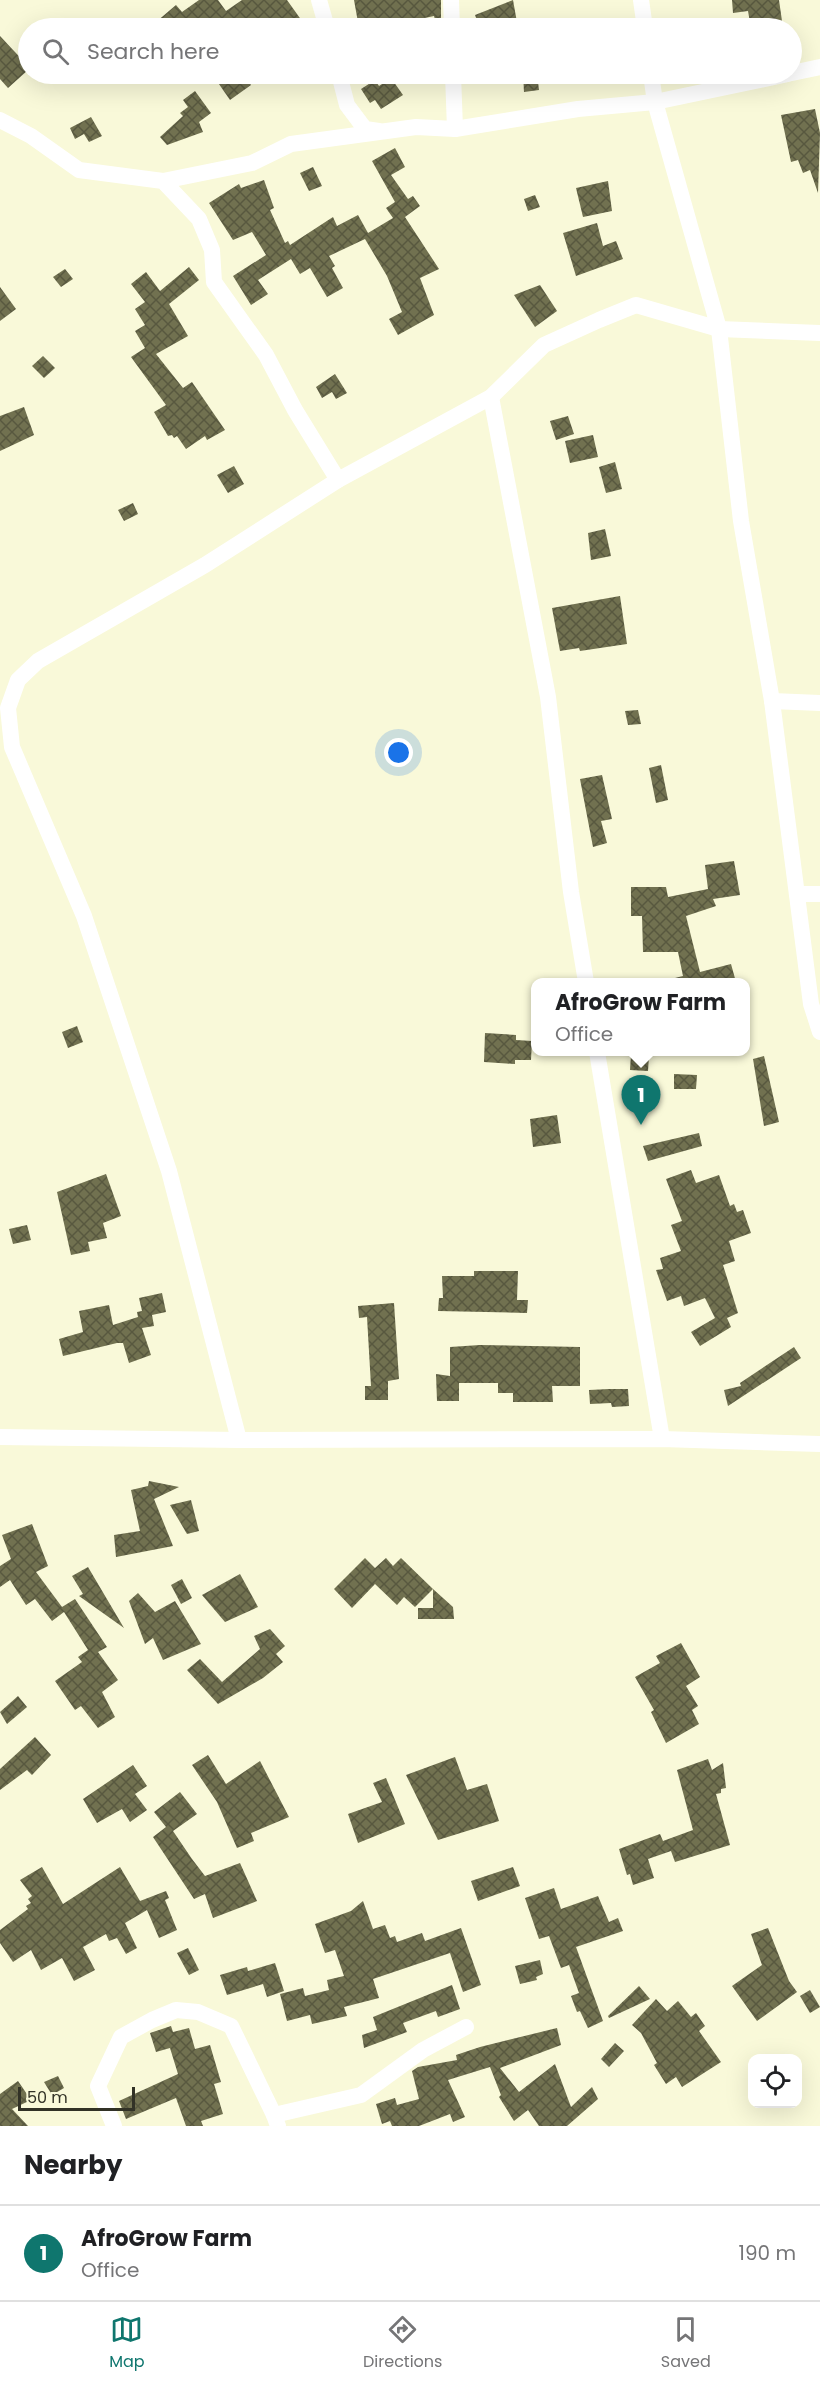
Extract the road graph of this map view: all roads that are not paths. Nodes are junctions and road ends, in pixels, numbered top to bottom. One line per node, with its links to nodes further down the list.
1 (319, 0): 4 (street)
2 (451, 0): 5 (street)
3 (641, 0): 6 (street)
4 (324, 18)
5 (452, 18)
6 (644, 18)
7 (820, 67): 8 (street)
8 (802, 71)
9 (342, 84): 16 (street)
10 (453, 84): 15 (street)
11 (653, 84): 13 (street)
12 (739, 84): 13 (street)
13 (656, 102): 15 (street); 18 (street)
14 (0, 120): 17 (street)
15 (455, 129): 16 (street)
16 (384, 132): 17 (street)
17 (163, 181): 21 (street)
18 (719, 329): 19 (street); 20 (street); 22 (street)
19 (820, 333)
20 (491, 397): 21 (street); 26 (street)
21 (338, 480): 32 (street)
22 (772, 701): 23 (street); 24 (street)
23 (820, 703)
24 (797, 894): 25 (street); 27 (street)
25 (820, 894)
26 (585, 978)
27 (816, 1004): 28 (street)
28 (820, 1032)
29 (598, 1056): 31 (street)
30 (0, 1437): 32 (street)
31 (662, 1439): 32 (street); 33 (street)
32 (239, 1440)
33 (820, 1444)
34 (466, 2027): 35 (street)
35 (276, 2121): 36 (street)
36 (114, 2126)

